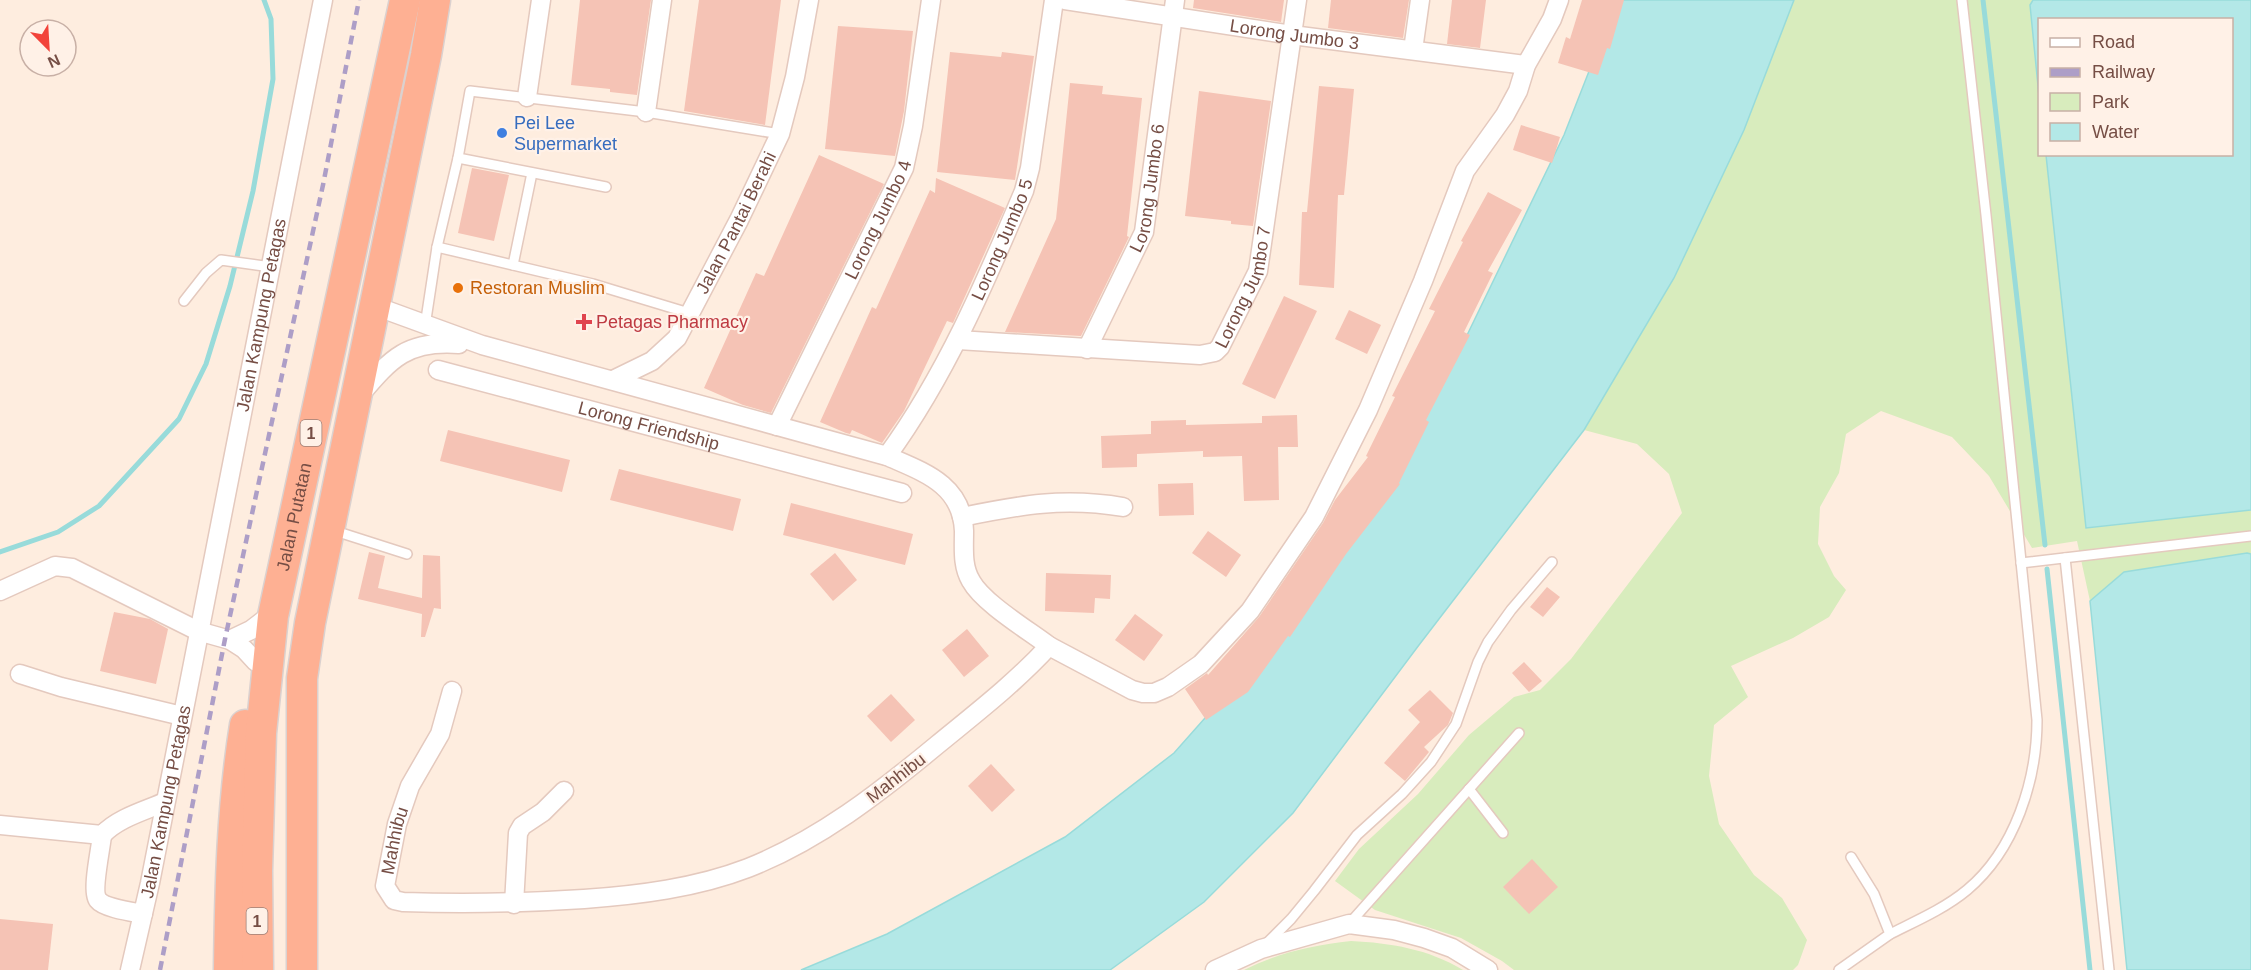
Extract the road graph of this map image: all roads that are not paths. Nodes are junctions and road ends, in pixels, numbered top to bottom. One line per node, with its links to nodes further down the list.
1 (323, 0): 25 (street, Jalan Kampung Petagas)
2 (405, 0): 49 (highway, Jalan Putatan / 1)
3 (435, 0): 28 (highway, Jalan Putatan / 1)
4 (541, 0): 18 (street)
5 (662, 0): 19 (street)
6 (809, 0): 20 (street, Jalan Pantai Berahi)
7 (931, 0): 37 (street, Lorong Jumbo 4)
8 (1054, 0): 31 (street, Lorong Jumbo 5)
9 (1065, 0): 14 (street, Lorong Jumbo 3)
10 (1297, 0): 15 (street, Lorong Jumbo 7)
11 (1420, 0): 16 (street)
12 (1559, 0): 17 (street)
13 (1962, 0): 48 (lane)
14 (1174, 8): 15 (street, Lorong Jumbo 3); 33 (street, Lorong Jumbo 6)
15 (1292, 35): 16 (street, Lorong Jumbo 3); 33 (street, Lorong Jumbo 7)
16 (1413, 51): 17 (street, Lorong Jumbo 3)
17 (1526, 65): 54 (street)
18 (527, 97): 19 (lane); 21 (lane)
19 (646, 112): 20 (lane)
20 (780, 134): 29 (street, Jalan Pantai Berahi)
21 (458, 158): 22 (lane); 24 (lane)
22 (532, 173): 23 (lane); 26 (lane)
23 (606, 187)
24 (437, 247): 26 (lane); 30 (lane)
25 (264, 266): 27 (lane); 52 (street, Jalan Kampung Petagas)
26 (513, 266): 29 (lane)
27 (184, 301)
28 (375, 306): 30 (street); 36 (highway, Jalan Putatan / 1)
29 (689, 314): 35 (street, Jalan Pantai Berahi)
30 (425, 326): 32 (street)
31 (958, 340): 33 (street, Lorong Jumbo 7); 38 (street, Lorong Jumbo 5)
32 (482, 345): 35 (street); 36 (street)
33 (1088, 349)
34 (438, 370): 39 (street, Lorong Friendship)
35 (613, 380): 37 (street)
36 (357, 399): 43 (highway, Jalan Putatan / 1)
37 (777, 426): 38 (street)
38 (879, 454): 39 (street); 42 (street)
39 (860, 480): 40 (street, Lorong Friendship)
40 (902, 493)
41 (1123, 507): 42 (street)
42 (962, 518): 54 (street)
43 (330, 529): 45 (lane); 76 (highway, Jalan Putatan / 1)
44 (2251, 536): 46 (lane)
45 (407, 554)
46 (2065, 558): 48 (lane); 80 (lane)
47 (1552, 562): 72 (lane)
48 (2021, 563): 71 (lane)
49 (280, 581): 51 (highway); 67 (highway, Jalan Putatan / 1)
50 (0, 591): 52 (street)
51 (264, 620): 53 (street); 55 (highway)
52 (198, 631): 53 (street); 58 (street, Jalan Kampung Petagas)
53 (230, 640): 55 (street)
54 (1049, 646): 68 (street, Mahhibu)
55 (256, 662): 67 (highway)
56 (20, 674): 58 (street)
57 (452, 691): 68 (street, Mahhibu)
58 (182, 716): 62 (street, Jalan Kampung Petagas)
59 (1519, 733): 60 (lane)
60 (1469, 789): 64 (lane); 70 (lane)
61 (564, 791): 68 (street)
62 (165, 802): 65 (street); 69 (street, Jalan Kampung Petagas)
63 (0, 825): 65 (street)
64 (1503, 833)
65 (102, 835): 69 (street)
66 (1851, 857): 71 (lane)
67 (244, 870): 74 (highway); 75 (highway, Jalan Putatan / 1)
68 (513, 904)
69 (143, 914): 73 (street, Jalan Kampung Petagas)
70 (1349, 924): 72 (street); 78 (street)
71 (1890, 934): 79 (lane)
72 (1261, 949): 77 (street)
73 (130, 970)
74 (229, 970)
75 (258, 970)
76 (302, 970)
77 (1215, 970)
78 (1488, 970)
79 (1839, 970)
80 (2109, 970)

